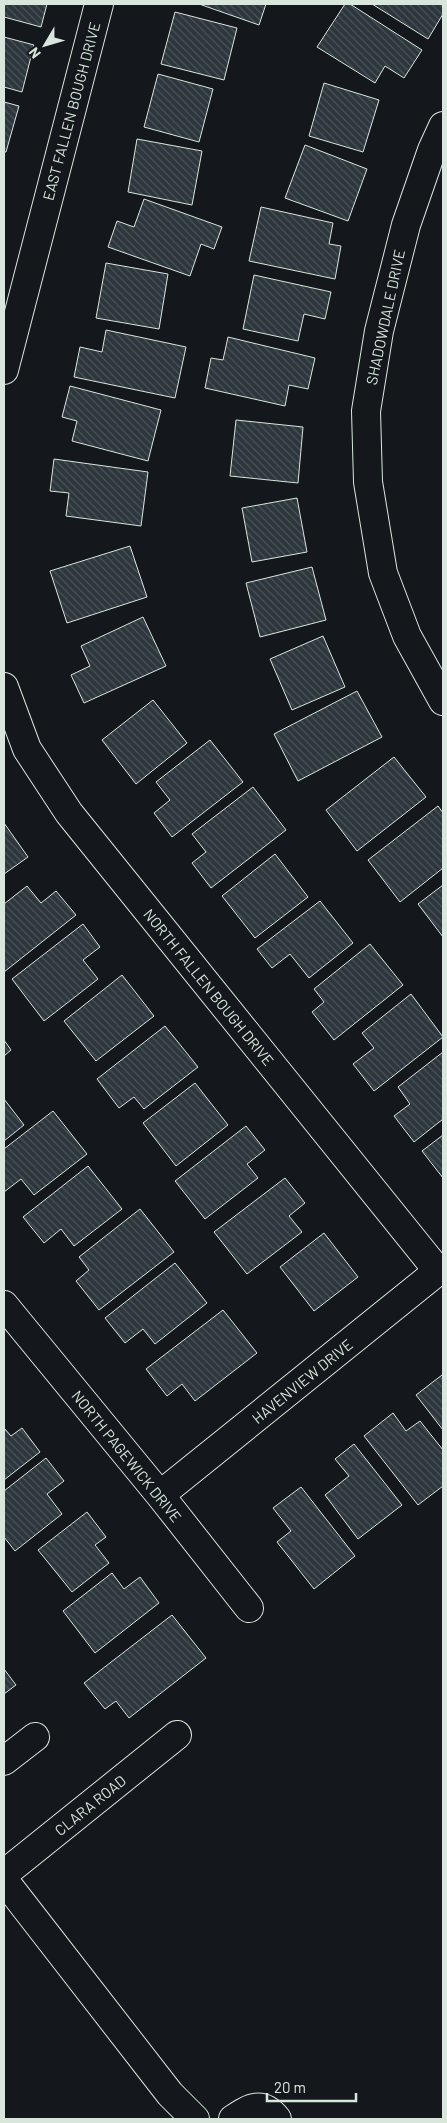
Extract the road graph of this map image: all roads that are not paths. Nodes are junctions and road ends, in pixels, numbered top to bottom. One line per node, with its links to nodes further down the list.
1 (100, 4): 3 (street, EAST FALLEN BOUGH DRIVE)
2 (443, 126): 5 (street, SHADOWDALE DRIVE)
3 (4, 370)
4 (4, 688): 6 (street, NORTH FALLEN BOUGH DRIVE)
5 (443, 701)
6 (440, 1269): 8 (street, HAVENVIEW DRIVE)
7 (4, 1305): 8 (street, NORTH PAGEWICK DRIVE)
8 (160, 1495): 9 (street, NORTH PAGEWICK DRIVE)
9 (249, 1608)
10 (177, 1735): 13 (street, CLARA ROAD)
11 (35, 1738): 12 (street)
12 (4, 1761)
13 (4, 1874)
14 (4, 1880): 15 (street)
15 (195, 2119)
16 (234, 2119): 17 (street)
17 (277, 2119)

